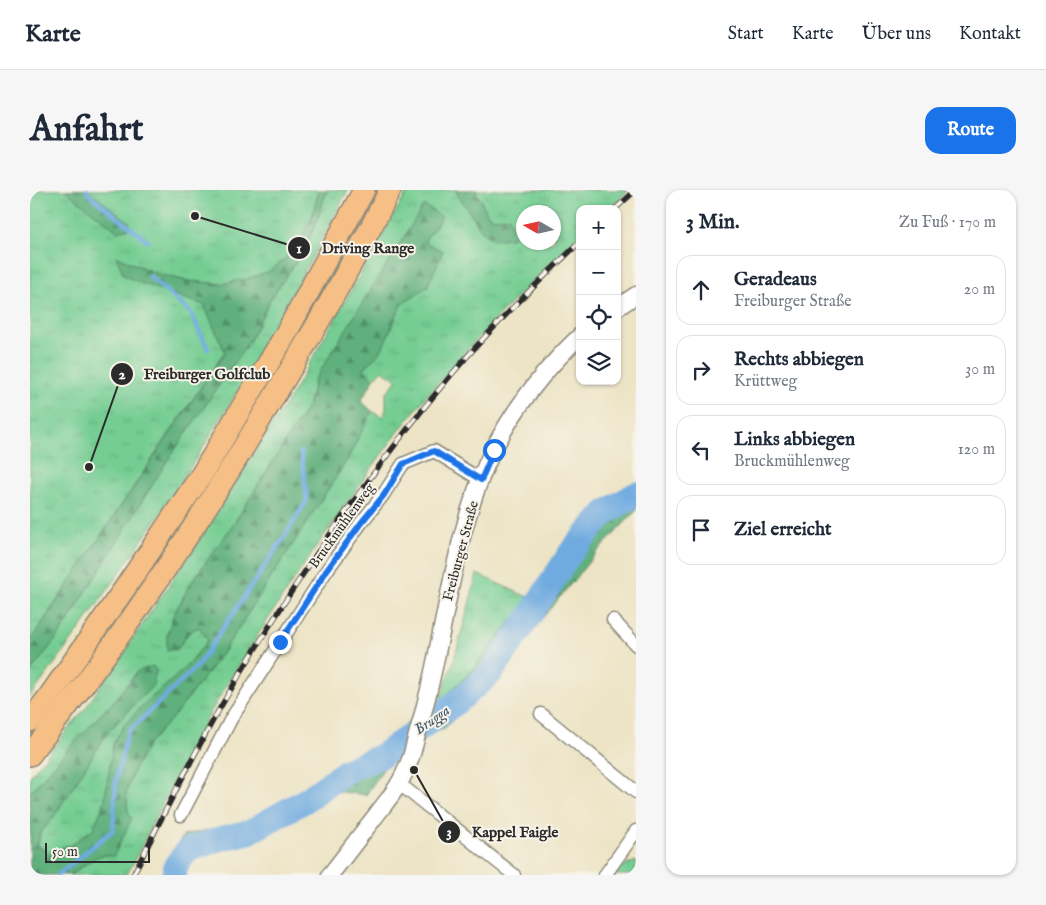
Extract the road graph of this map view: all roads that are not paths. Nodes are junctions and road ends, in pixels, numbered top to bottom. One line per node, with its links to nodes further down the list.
1 (364, 190): 10 (highway)
2 (390, 190): 11 (highway)
3 (636, 295): 4 (street)
4 (621, 305)
5 (576, 340): 6 (street, Freiburger Straße)
6 (481, 480): 12 (street, Freiburger Straße); 14 (street, Bruckmühlenweg)
7 (613, 620): 8 (street)
8 (636, 645)
9 (541, 714): 13 (street)
10 (30, 721)
11 (30, 755)
12 (398, 784): 16 (street, Freiburger Straße); 17 (street)
13 (636, 792)
14 (182, 815)
15 (633, 839): 18 (street)
16 (330, 875)
17 (514, 875)
18 (605, 875)

